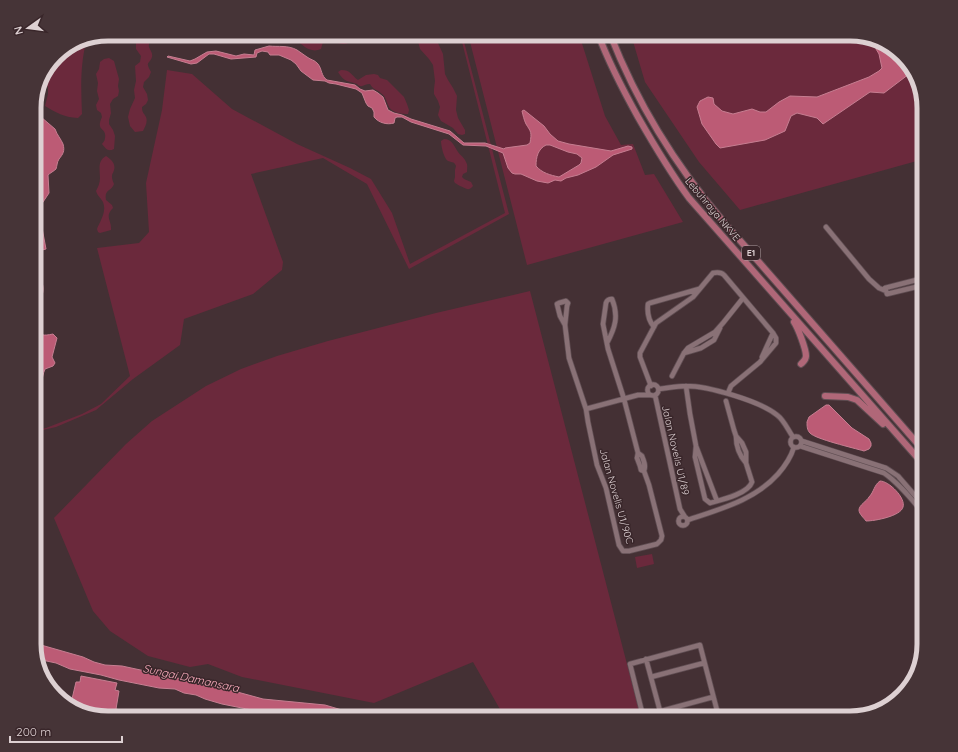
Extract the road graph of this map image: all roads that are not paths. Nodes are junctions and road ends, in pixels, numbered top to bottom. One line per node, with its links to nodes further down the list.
1 (601, 41): 9 (highway, Lebuhraya NKVE / E1)
2 (613, 41): 29 (highway, Lebuhraya NKVE / E1)
3 (826, 227): 7 (street)
4 (917, 280): 7 (street)
5 (917, 287): 7 (street)
6 (699, 289): 8 (street); 10 (street); 11 (street)
7 (886, 292)
8 (680, 295): 11 (street); 13 (street)
9 (774, 295): 15 (highway); 32 (highway, Lebuhraya NKVE / E1)
10 (743, 298): 16 (street); 20 (street)
11 (689, 300): 13 (street)
12 (565, 325): 26 (street)
13 (654, 327): 18 (street)
14 (607, 343): 14 (street); 24 (street)
15 (801, 364)
16 (672, 376)
17 (686, 386): 19 (street); 20 (street); 30 (street)
18 (650, 387): 19 (street); 21 (street); 22 (street)
19 (659, 389): 22 (street)
20 (728, 393): 27 (street)
21 (638, 395): 22 (street); 24 (street)
22 (653, 395): 39 (street, Jalan Novelis U1/89)
23 (825, 396): 33 (highway)
24 (624, 399): 26 (street); 26 (street, Jalan Novelis U1/90C)
25 (726, 401): 37 (street)
26 (586, 409)
27 (793, 437): 28 (street); 31 (street)
28 (801, 443): 31 (street); 36 (street); 38 (street)
29 (917, 443)
30 (696, 446): 34 (street); 35 (street)
31 (794, 447): 41 (street)
32 (917, 458)
33 (917, 459)
34 (703, 464): 35 (street); 37 (street)
35 (697, 466): 37 (street)
36 (917, 498)
37 (717, 501)
38 (917, 506)
39 (680, 509): 40 (street, Jalan Novelis U1/89); 41 (street, Jalan Novelis U1/89)
40 (679, 518): 41 (street); 41 (street)
41 (686, 518)
42 (646, 659): 43 (street); 44 (street); 46 (street)
43 (704, 663): 44 (street); 45 (street)
44 (651, 677): 47 (street)
45 (713, 697): 47 (street); 48 (street)
46 (642, 711)
47 (660, 711)
48 (717, 711)

